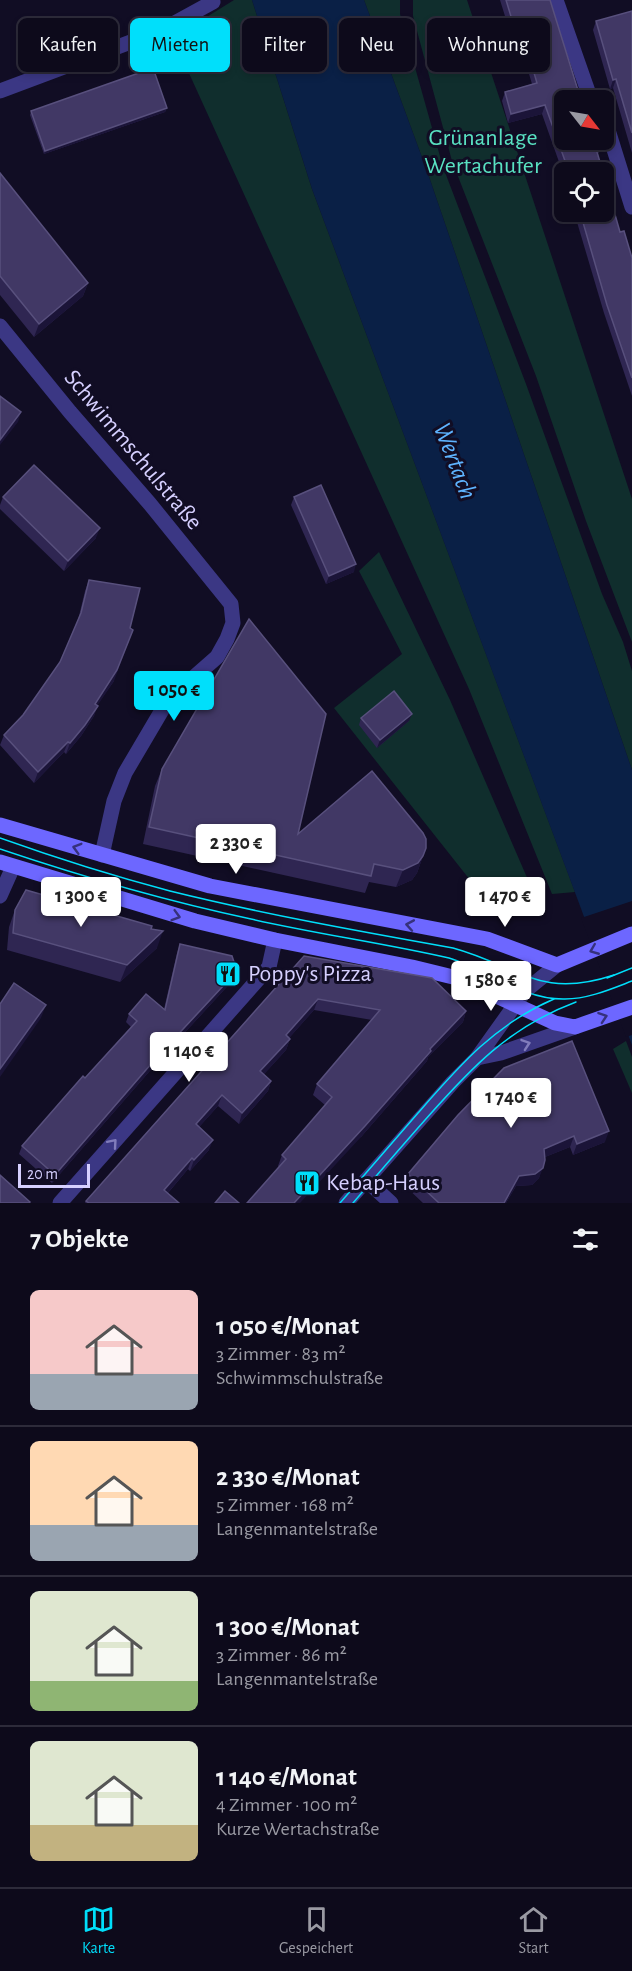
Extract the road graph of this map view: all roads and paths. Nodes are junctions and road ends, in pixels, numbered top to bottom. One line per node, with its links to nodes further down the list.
1 (556, 0): 3 (street)
2 (213, 2): 4 (street)
3 (588, 90)
4 (0, 91)
5 (614, 149): 6 (street)
6 (632, 207)
7 (0, 326): 9 (street, Schwimmschulstraße)
8 (0, 825): 9 (main road, one-way to 8)
9 (102, 855): 14 (main road, one-way to 9)
10 (7, 865): 11 (street); 13 (main road, one-way to 13)
11 (0, 896)
12 (632, 934): 14 (main road, one-way to 14)
13 (275, 940): 15 (main road); 20 (street, one-way to 13)
14 (557, 965): 15 (street)
15 (515, 1006): 17 (main road); 18 (street)
16 (632, 1007): 17 (main road, one-way to 16)
17 (575, 1027): 18 (street, one-way to 17)
18 (477, 1058): 19 (street)
19 (366, 1180): 21 (street); 22 (street)
20 (60, 1203)
21 (346, 1203)
22 (391, 1203)

